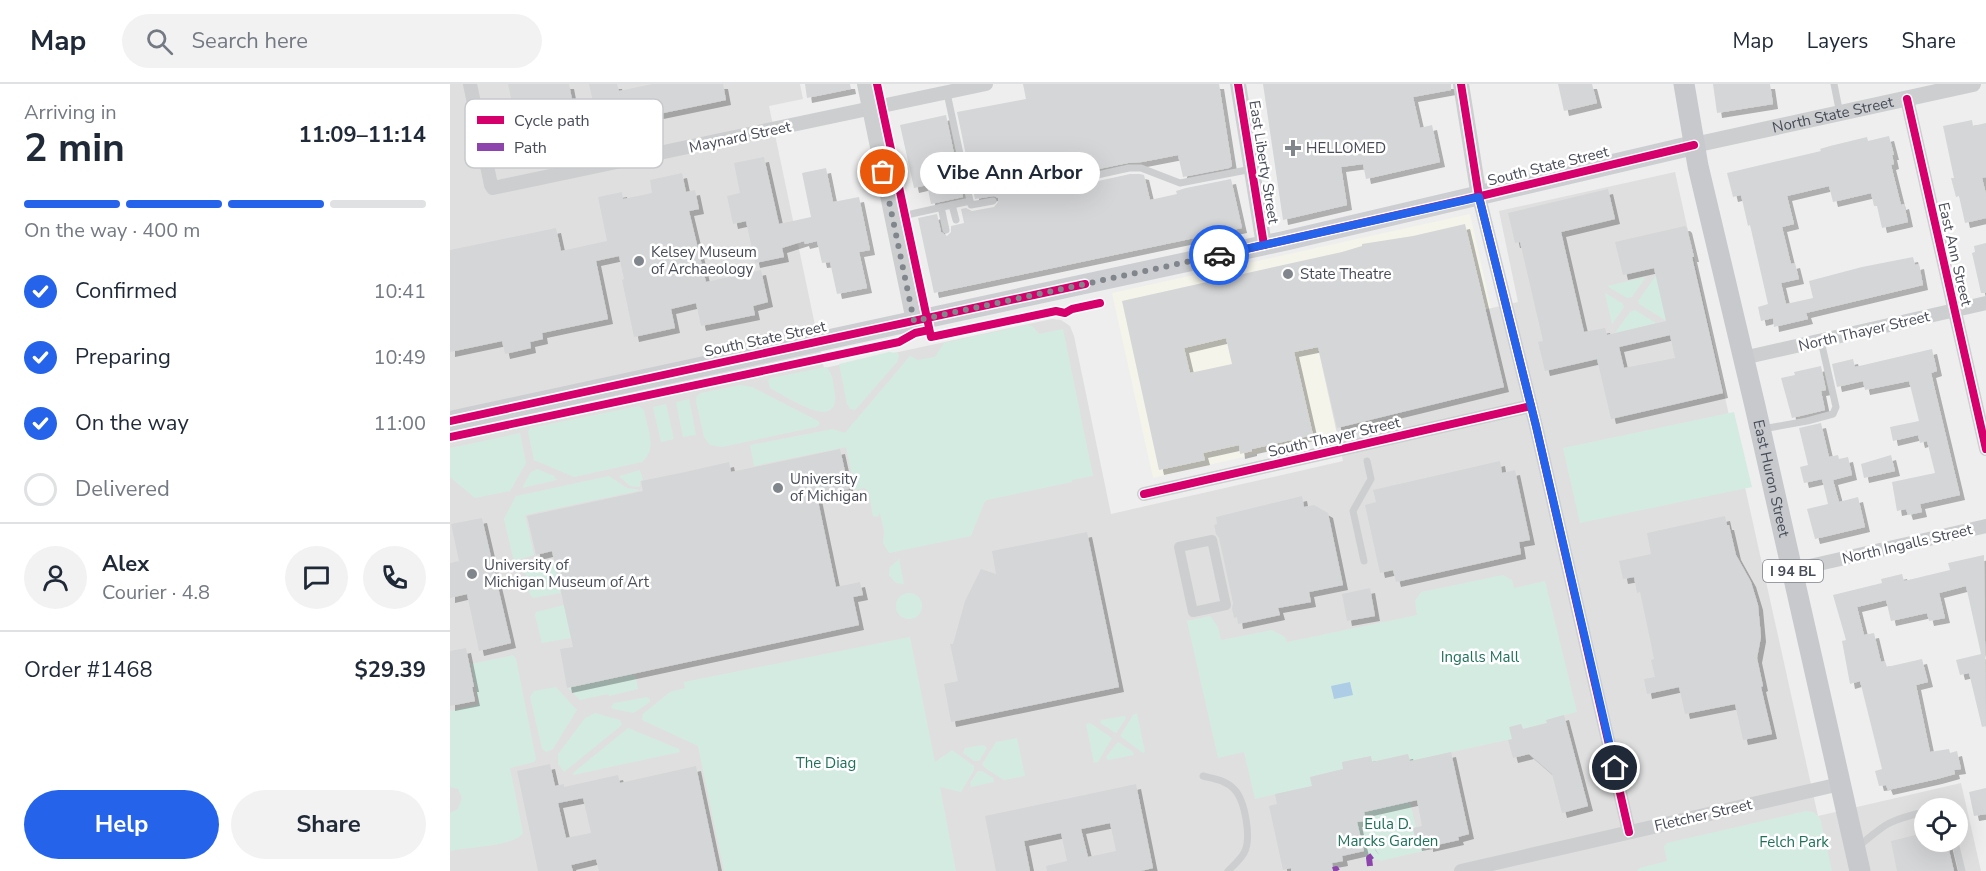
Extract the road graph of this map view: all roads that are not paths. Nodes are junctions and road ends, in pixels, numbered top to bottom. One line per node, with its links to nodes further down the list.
1 (470, 84): 11 (street, Maynard Street)
2 (865, 84): 13 (street)
3 (986, 84): 10 (street, Maynard Street)
4 (1238, 84): 19 (street, East Liberty Street)
5 (1461, 84): 21 (street)
6 (1684, 84): 15 (main road, East Huron Street / I 94 BL)
7 (1834, 84): 14 (lane)
8 (1973, 84): 9 (street, North State Street)
9 (1934, 88): 12 (street, North State Street)
10 (946, 93): 13 (street, Maynard Street); 22 (lane)
11 (473, 99)
12 (1907, 99): 14 (street, North State Street); 31 (street, East Ann Street)
13 (870, 110): 16 (street, Maynard Street); 26 (street)
14 (1839, 114): 15 (street, North State Street)
15 (1694, 145): 21 (main road, South State Street); 34 (main road, East Huron Street / I 94 BL)
16 (663, 153)
17 (487, 168): 18 (street, Maynard Street)
18 (593, 168)
19 (1252, 169): 20 (lane); 29 (street, East Liberty Street)
20 (1062, 177)
21 (1479, 197): 29 (main road, South State Street); 35 (street)
22 (970, 201): 23 (lane); 24 (lane)
23 (993, 201)
24 (952, 205): 25 (lane); 27 (lane)
25 (941, 207): 26 (lane); 28 (lane)
26 (892, 218): 32 (street)
27 (956, 220)
28 (946, 230)
29 (1264, 245): 32 (main road, South State Street)
30 (1986, 303): 31 (street, North Thayer Street)
31 (1954, 311): 33 (street, North Thayer Street); 38 (street, East Ann Street)
32 (914, 321): 36 (main road, South State Street)
33 (1821, 341): 34 (street, North Thayer Street); 37 (lane)
34 (1743, 358): 37 (main road, East Huron Street / I 94 BL)
35 (1531, 406): 40 (street, South Thayer Street); 48 (street)
36 (450, 421)
37 (1760, 429): 44 (main road, East Huron Street / I 94 BL)
38 (1986, 449)
39 (1367, 461): 43 (lane)
40 (1144, 494)
41 (1986, 526): 44 (street, North Ingalls Street)
42 (1212, 540): 42 (street)
43 (1364, 561)
44 (1792, 570): 46 (main road, East Huron Street / I 94 BL)
45 (1203, 776): 51 (lane)
46 (1839, 784): 48 (street, Fletcher Street); 49 (main road, East Huron Street / I 94 BL)
47 (1914, 814): 49 (lane)
48 (1629, 832): 52 (street, Fletcher Street)
49 (1855, 849): 53 (main road, East Huron Street / I 94 BL)
50 (1957, 852): 54 (lane)
51 (1228, 871)
52 (1461, 871)
53 (1860, 871)
54 (1962, 871)

